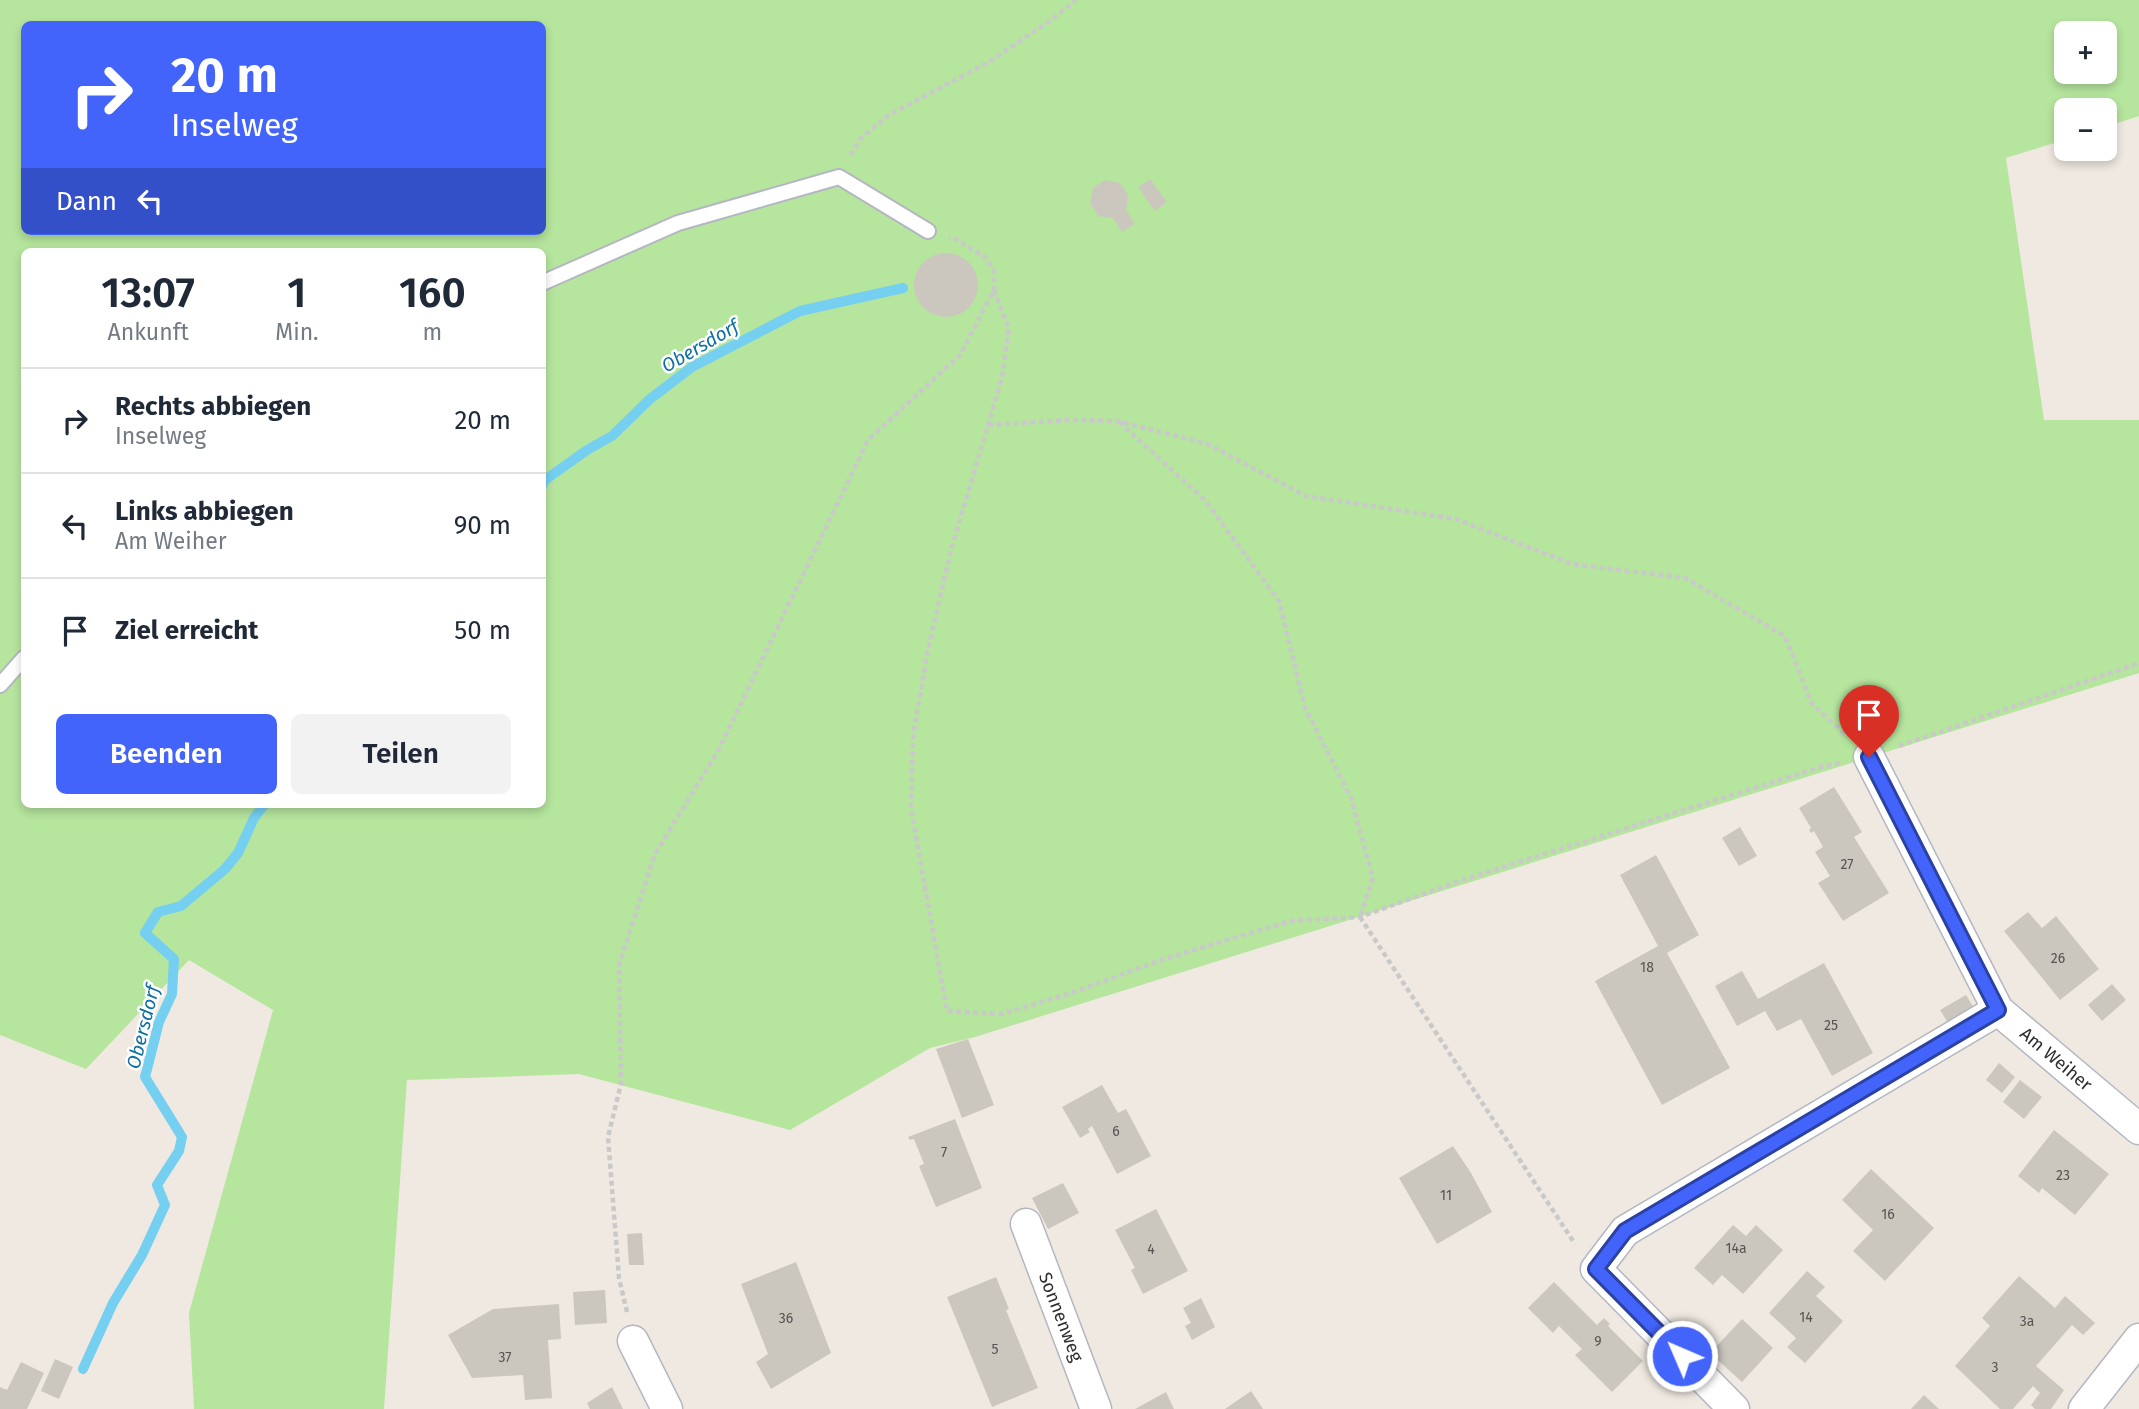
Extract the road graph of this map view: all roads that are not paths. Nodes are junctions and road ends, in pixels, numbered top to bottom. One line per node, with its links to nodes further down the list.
1 (928, 231): 2 (lane)
2 (546, 281)
3 (21, 661): 4 (lane)
4 (0, 685)
5 (1869, 757): 6 (street, Am Weiher)
6 (1998, 1010): 7 (street, Am Weiher); 13 (street)
7 (2139, 1129)
8 (1026, 1224): 12 (street, Sonnenweg)
9 (2139, 1339): 14 (street)
10 (633, 1341): 11 (street)
11 (667, 1409)
12 (1097, 1409)
13 (1734, 1409)
14 (2084, 1409)

